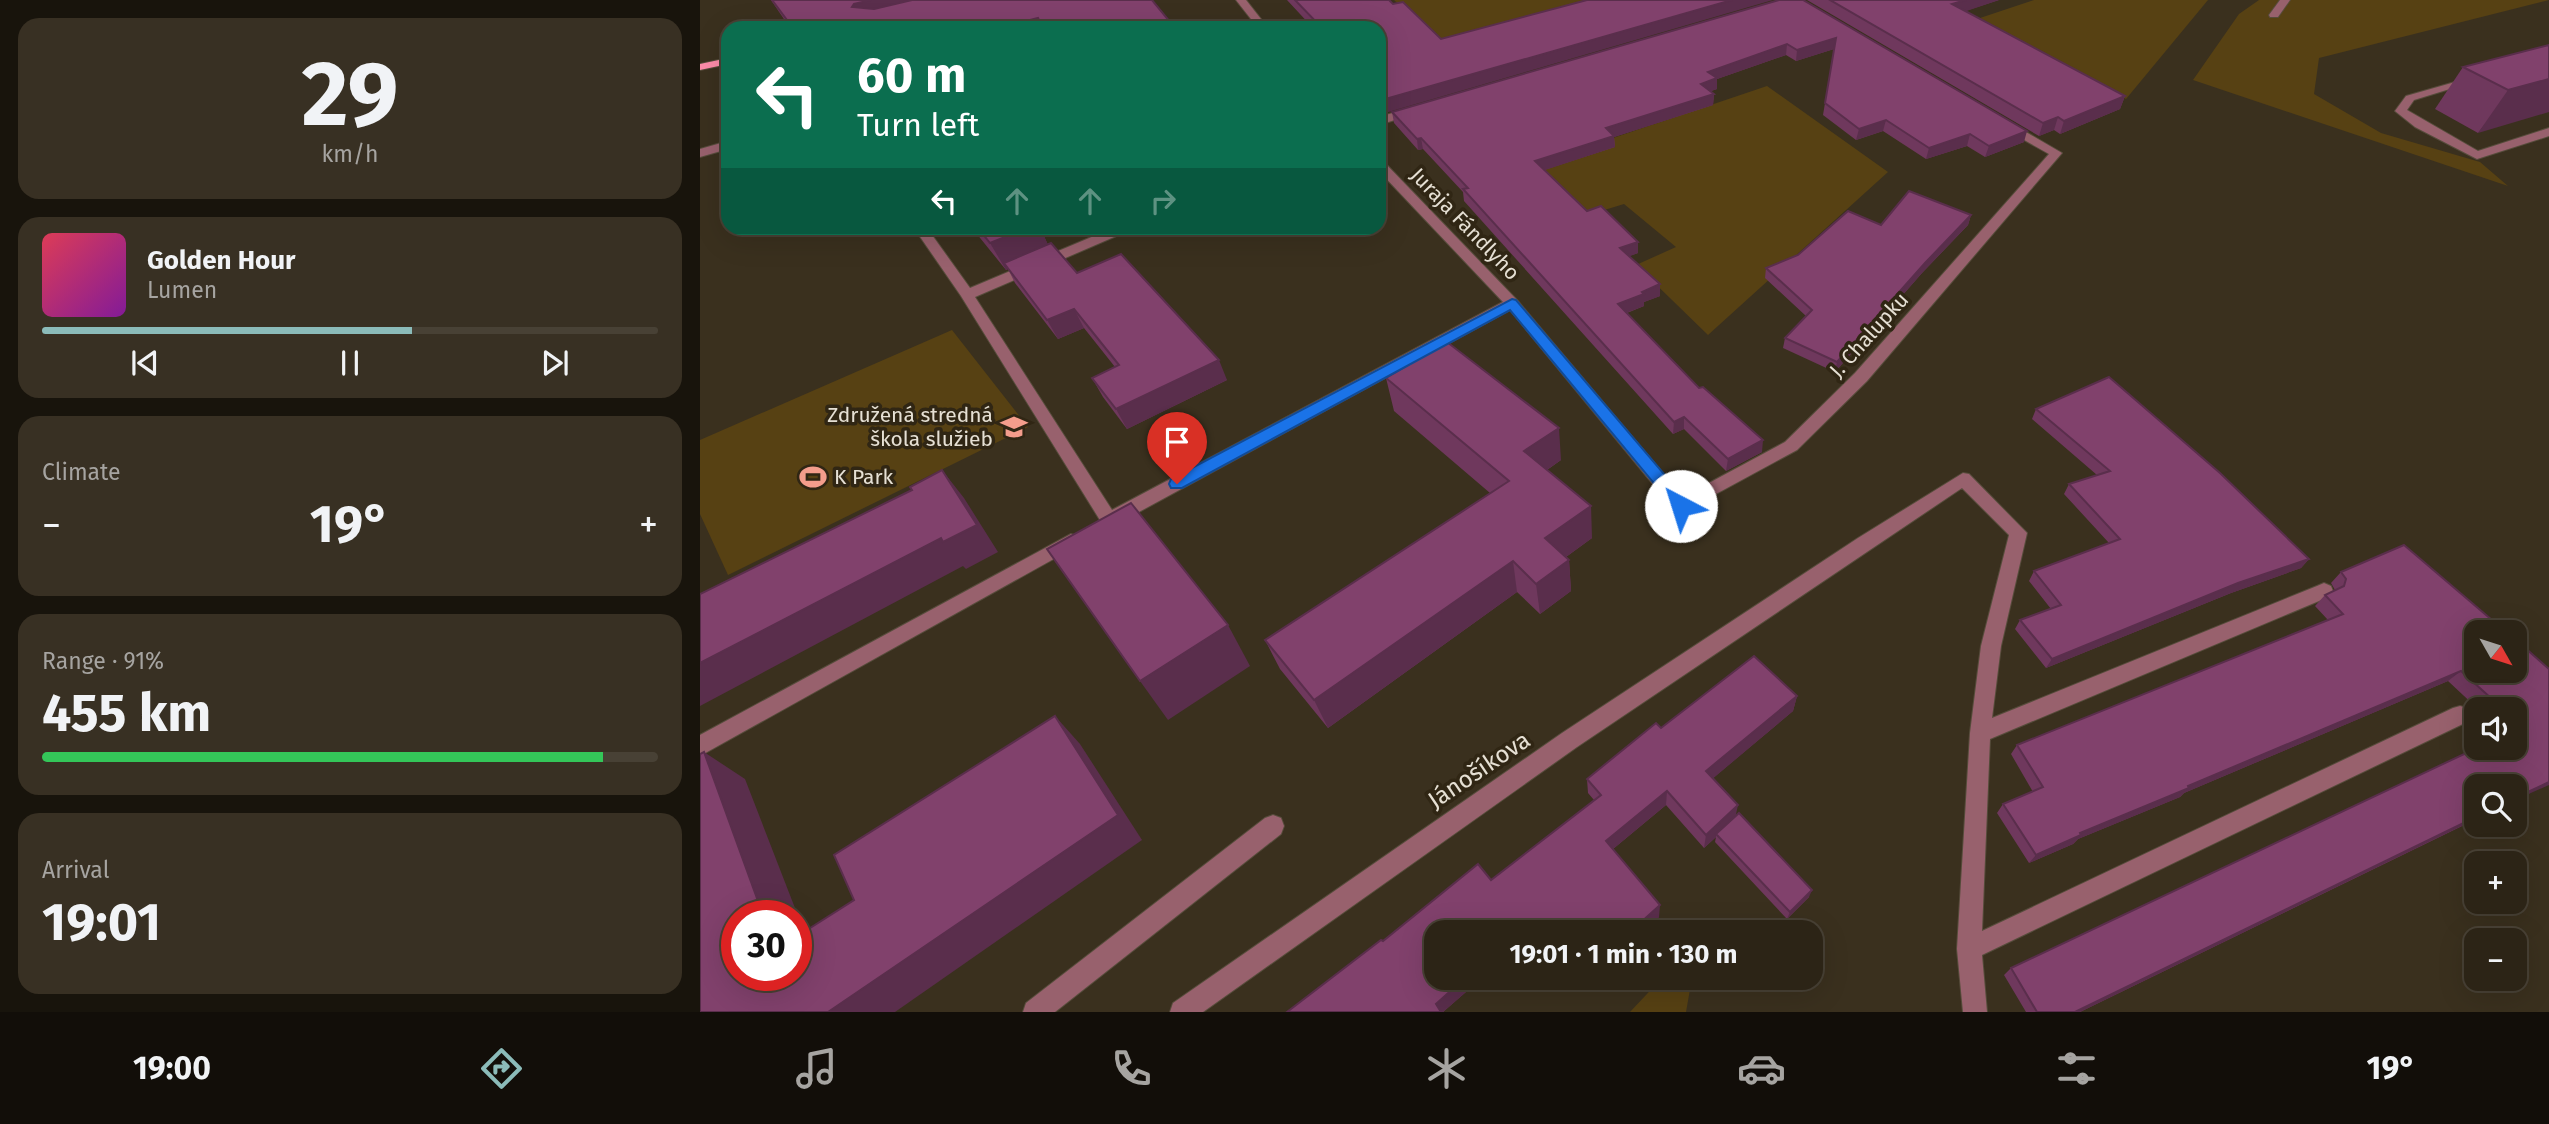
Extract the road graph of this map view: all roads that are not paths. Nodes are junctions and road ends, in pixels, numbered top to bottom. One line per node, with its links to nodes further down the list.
1 (1241, 0): 4 (street)
2 (2285, 0): 3 (street)
3 (2274, 15)
4 (1258, 21)
5 (721, 62): 6 (main road)
6 (700, 67)
7 (2486, 77): 11 (street)
8 (1432, 105): 10 (street)
9 (1997, 118): 20 (street, J. Chalupku)
10 (1386, 119)
11 (2543, 134): 12 (street)
12 (2549, 143)
13 (721, 147): 14 (street)
14 (700, 153)
15 (1386, 171): 19 (street, Juraja Fándlyho)
16 (926, 235): 18 (street)
17 (1107, 235): 18 (street)
18 (967, 295): 21 (street)
19 (1512, 303): 20 (street, Juraja Fándlyho); 21 (street)
20 (1681, 506)
21 (1097, 526): 25 (street)
22 (2325, 591): 24 (street)
23 (2460, 715): 27 (street)
24 (1980, 733): 27 (street); 29 (street, Jánošíkova)
25 (700, 746)
26 (1273, 826): 28 (street)
27 (1969, 949): 30 (street)
28 (1035, 1012)
29 (1182, 1012)
30 (1975, 1012)

